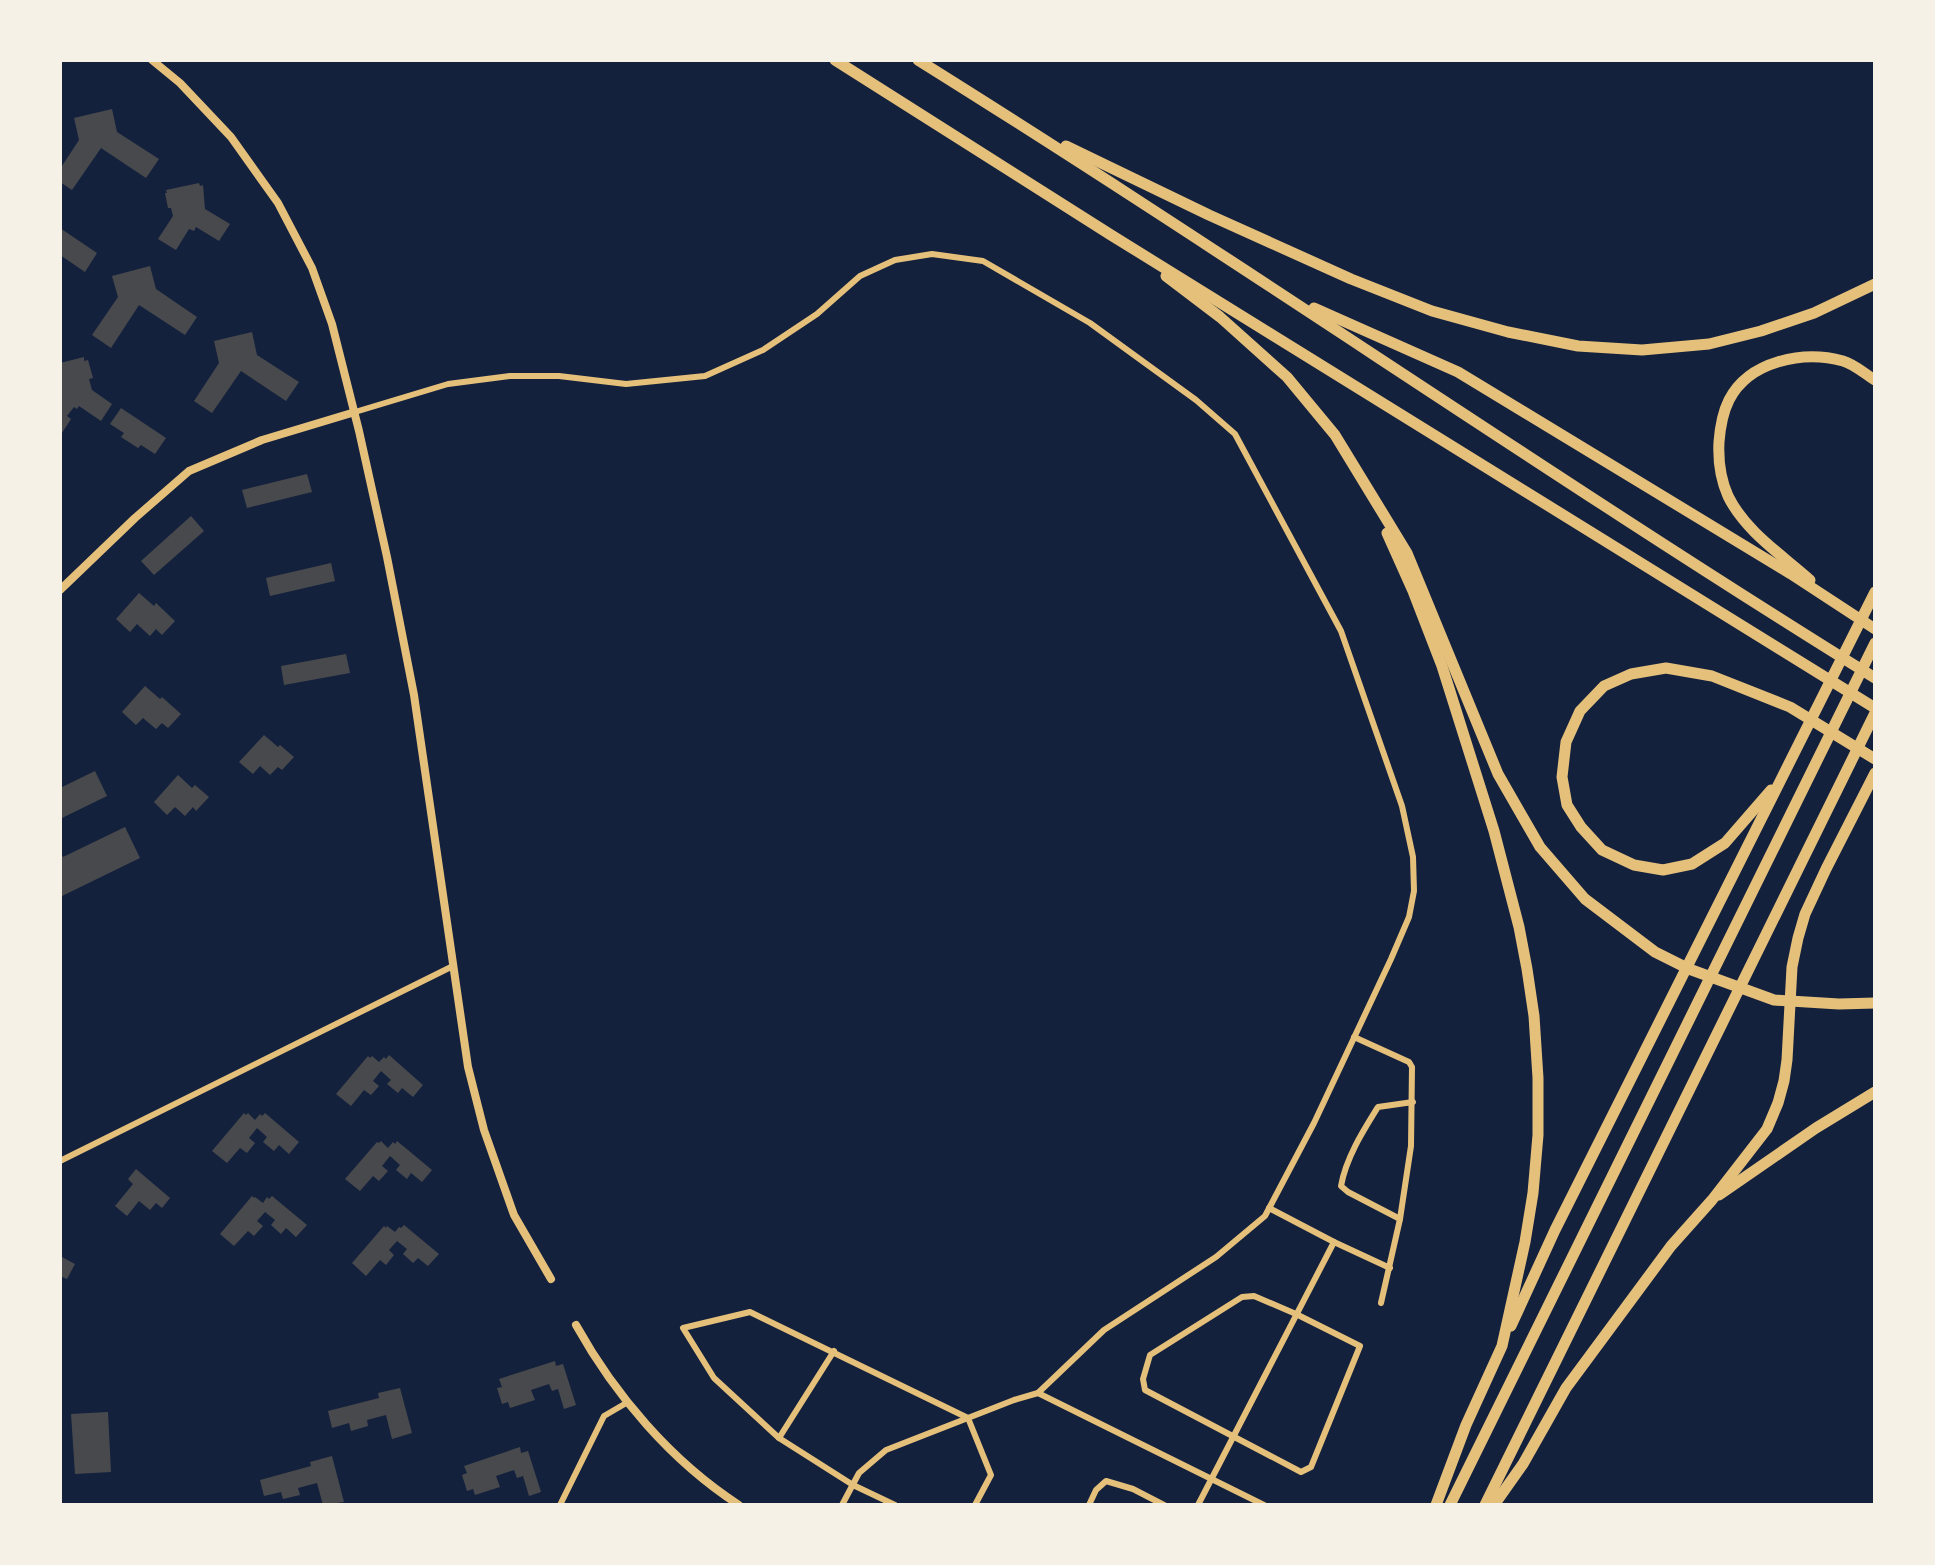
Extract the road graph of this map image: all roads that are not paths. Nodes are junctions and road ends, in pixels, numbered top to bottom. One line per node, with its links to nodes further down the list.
1 (152, 60): 9 (street)
2 (835, 60): 5 (highway)
3 (918, 60): 4 (highway)
4 (1022, 125): 6 (highway); 7 (highway)
5 (1111, 235): 10 (highway); 16 (highway)
6 (1875, 284)
7 (1284, 295): 13 (highway); 15 (highway)
8 (1875, 380): 13 (highway)
9 (355, 412): 11 (street); 20 (street); 22 (street)
10 (1366, 485): 21 (highway); 35 (highway)
11 (60, 590)
12 (1875, 592): 18 (highway)
13 (1875, 628)
14 (1875, 643): 54 (highway)
15 (1875, 678)
16 (1875, 711): 55 (highway)
17 (1875, 759): 18 (highway)
18 (1788, 767): 35 (highway)
19 (1875, 773): 26 (highway)
20 (453, 966): 25 (street); 31 (street)
21 (1875, 1003)
22 (1354, 1037): 24 (street); 27 (street)
23 (1875, 1092): 26 (highway)
24 (1413, 1102): 28 (street); 28 (street)
25 (60, 1161)
26 (1712, 1200): 56 (highway)
27 (1269, 1208): 29 (street); 37 (street)
28 (1400, 1219): 30 (street)
29 (1334, 1242): 30 (street); 33 (street)
30 (1390, 1268): 32 (street)
31 (551, 1279)
32 (1381, 1303)
33 (1296, 1314): 40 (street); 40 (street); 40 (street)
34 (576, 1325): 38 (street)
35 (1502, 1346): 53 (highway)
36 (834, 1351): 39 (street); 41 (street); 41 (street)
37 (1038, 1393): 39 (street); 42 (street)
38 (628, 1402): 44 (street); 45 (street)
39 (968, 1418): 43 (street); 48 (street)
40 (1232, 1436): 42 (street)
41 (779, 1438): 43 (street)
42 (1212, 1479): 51 (street); 52 (street)
43 (853, 1485): 46 (street); 47 (street)
44 (560, 1505)
45 (739, 1505)
46 (842, 1505)
47 (895, 1505)
48 (975, 1505)
49 (1089, 1505): 50 (street)
50 (1164, 1505)
51 (1198, 1505)
52 (1264, 1505)
53 (1436, 1505)
54 (1450, 1505)
55 (1485, 1505)
56 (1494, 1505)

